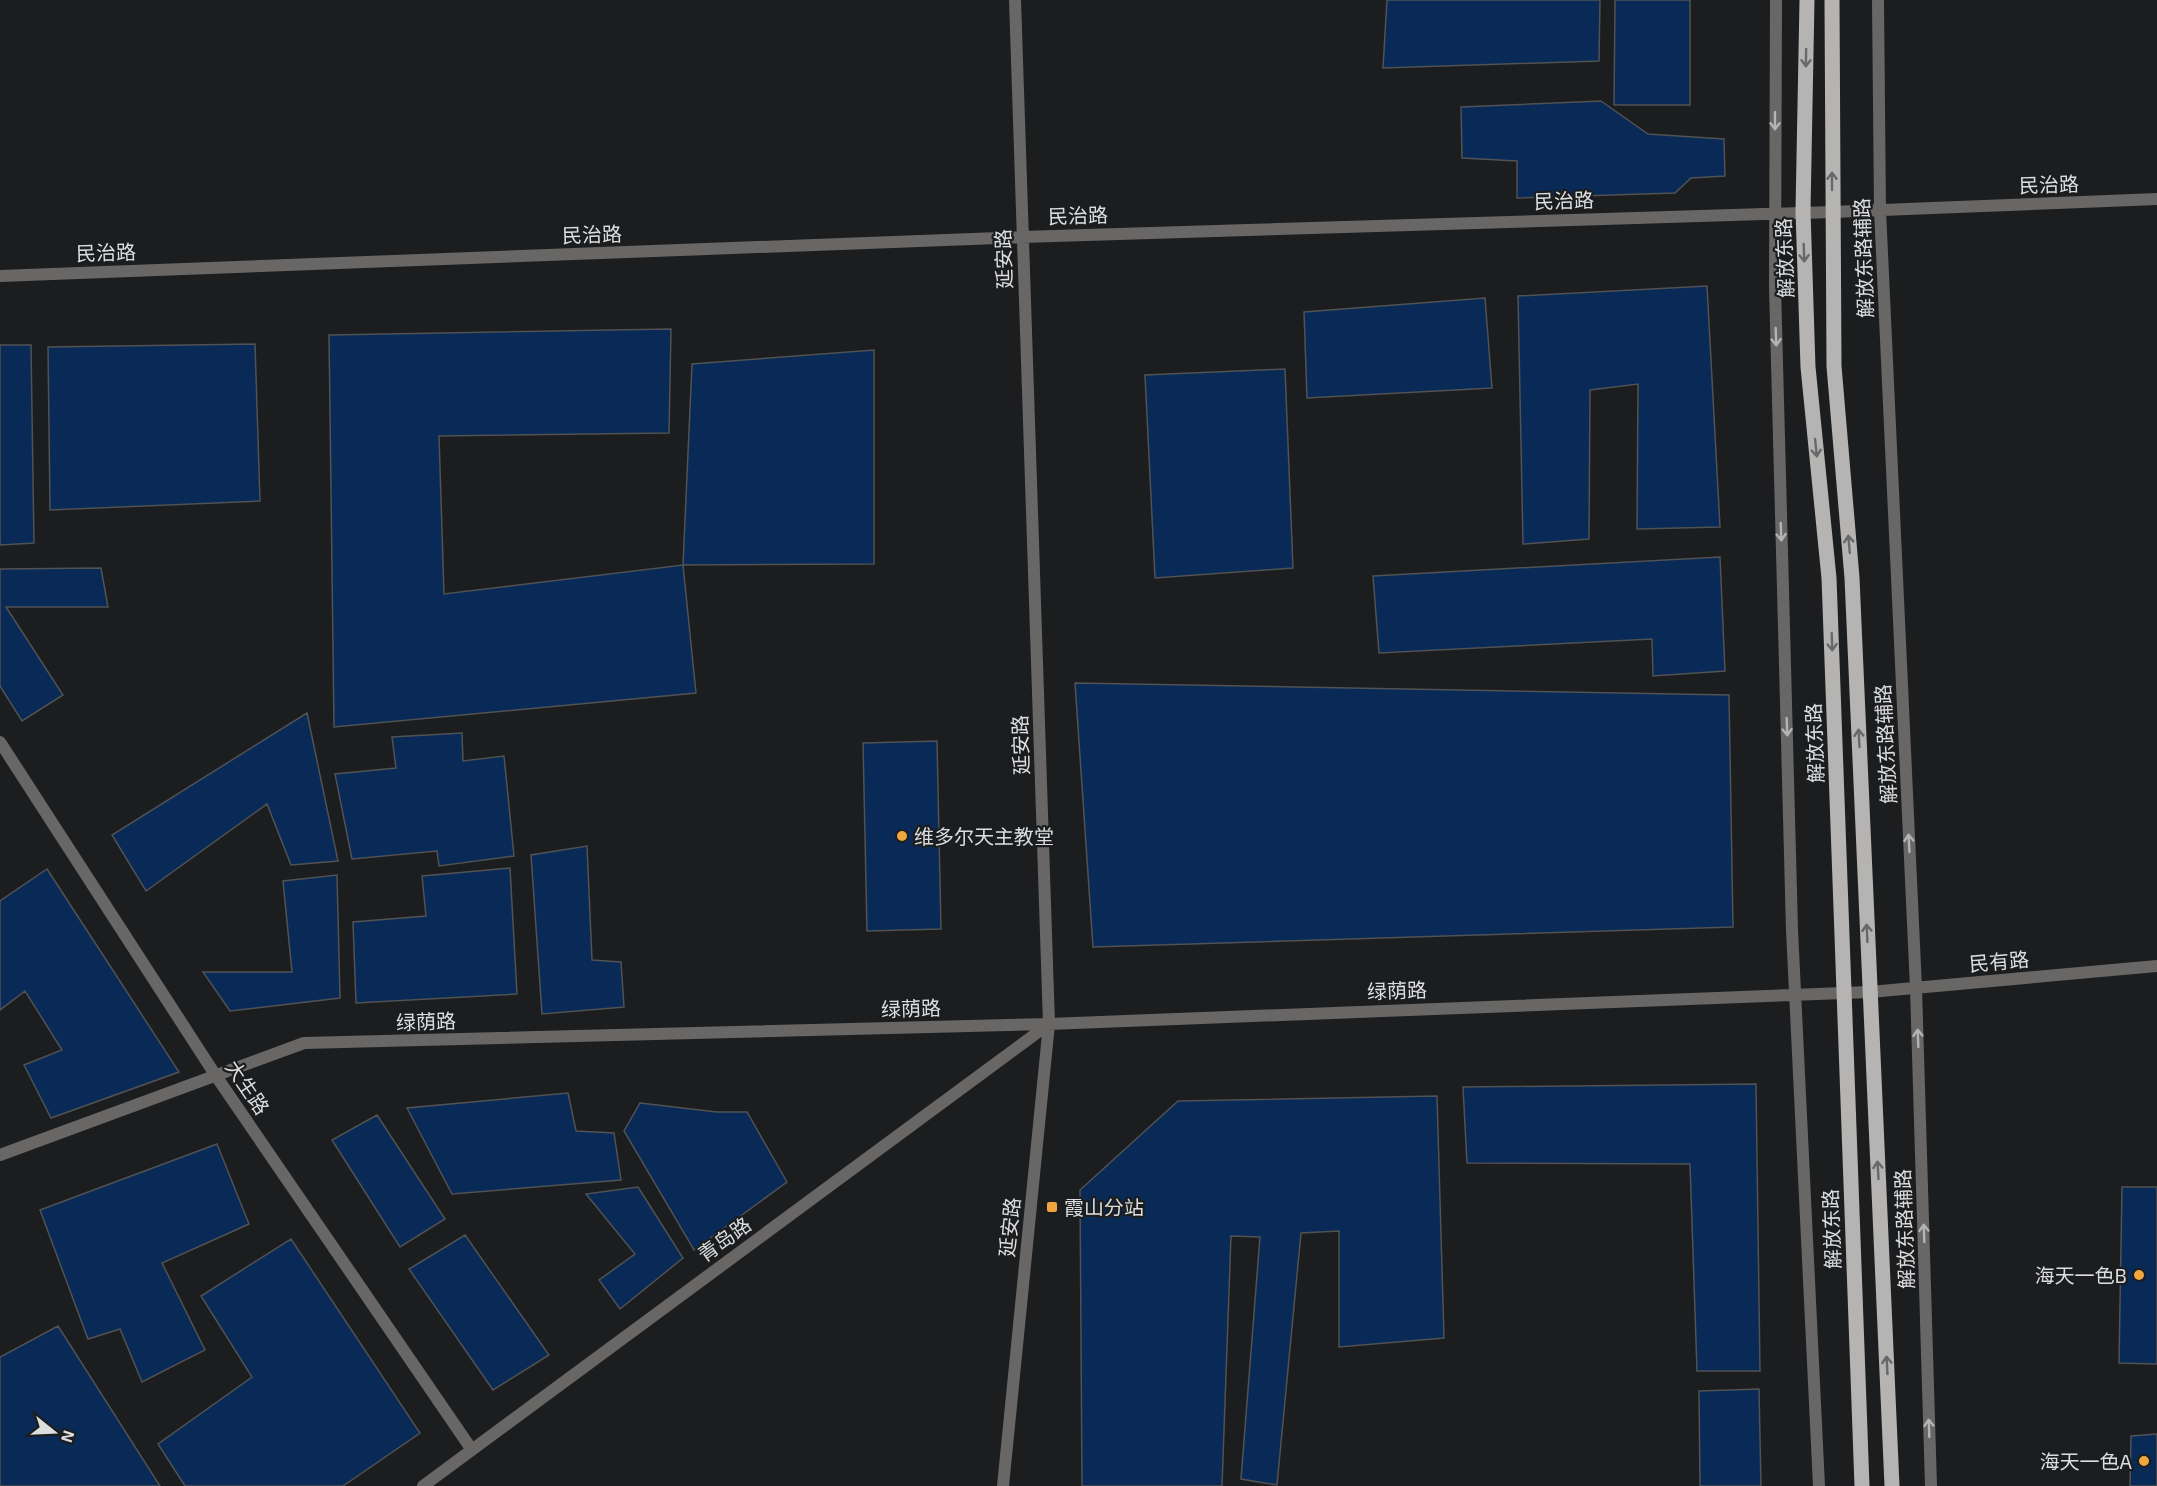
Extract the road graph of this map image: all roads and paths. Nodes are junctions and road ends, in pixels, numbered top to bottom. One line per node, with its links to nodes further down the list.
1 (1015, 0): 10 (street, 延安路)
2 (1776, 0): 23 (street, one-way to 23)
3 (1807, 0): 8 (main road, 解放东路, one-way to 8)
4 (1832, 0): 9 (main road, one-way to 4)
5 (1878, 0): 7 (street, 解放东路辅路)
6 (2157, 199): 7 (street, 民治路)
7 (1880, 210): 9 (street, 民治路); 14 (street, 解放东路辅路, one-way to 7)
8 (1803, 212): 9 (street, 民治路); 10 (street, 民治路); 15 (main road, 解放东路, one-way to 15)
9 (1832, 212): 16 (main road, one-way to 9)
10 (1022, 237): 11 (street, 民治路); 17 (street, 延安路)
11 (0, 276)
12 (0, 741): 18 (street, 大生路)
13 (2157, 966): 14 (street, 民有路)
14 (1916, 988): 16 (street, 民有路); 26 (street, 解放东路辅路, one-way to 14)
15 (1844, 992): 16 (street, 民有路); 17 (street, 绿荫路); 24 (main road, 解放东路)
16 (1870, 992): 25 (main road, one-way to 16)
17 (1049, 1024): 18 (street, 绿荫路); 20 (street, 青岛路); 22 (street, 延安路)
18 (216, 1076): 19 (street, 绿荫路); 20 (street, 大生路)
19 (0, 1155)
20 (472, 1450): 21 (street, 青岛路)
21 (423, 1486)
22 (1003, 1486)
23 (1819, 1486)
24 (1862, 1486)
25 (1892, 1486)
26 (1931, 1486)

